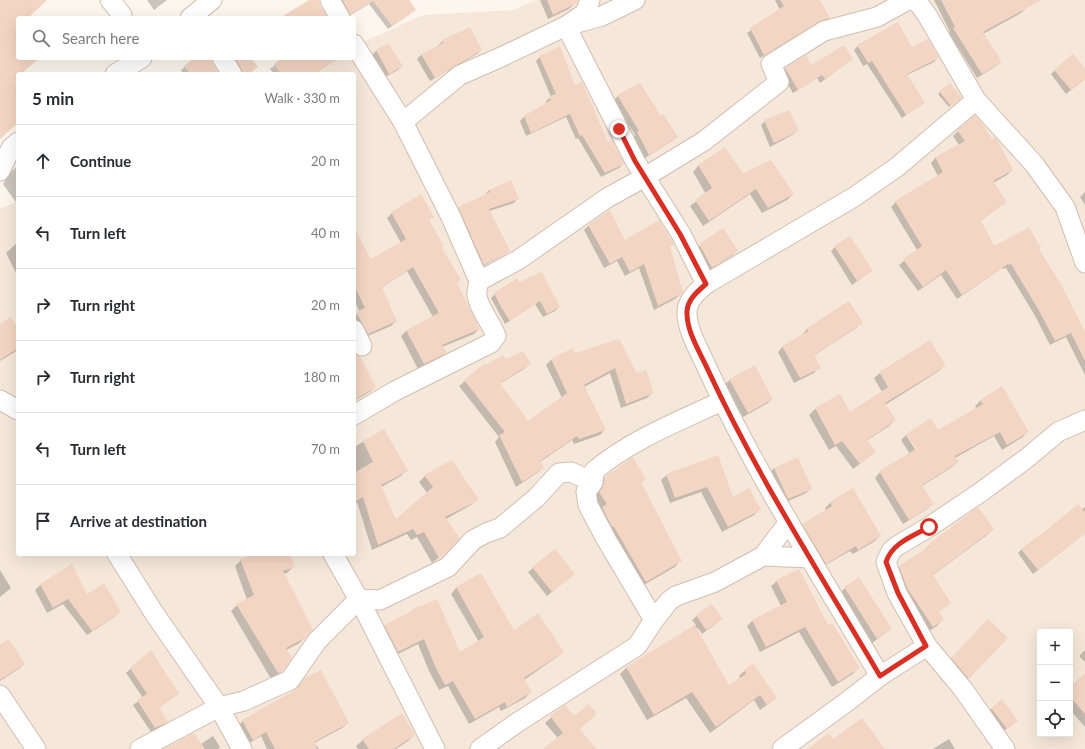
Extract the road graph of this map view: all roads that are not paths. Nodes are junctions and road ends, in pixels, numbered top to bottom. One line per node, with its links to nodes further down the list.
1 (110, 0): 8 (street)
2 (212, 0): 9 (street)
3 (330, 0): 10 (street)
4 (590, 0): 11 (street)
5 (635, 0): 11 (street)
6 (908, 0): 21 (street)
7 (914, 0): 17 (street)
8 (124, 16)
9 (194, 16)
10 (339, 16)
11 (566, 26): 18 (street); 21 (street)
12 (356, 47): 18 (street)
13 (136, 60): 15 (street)
14 (223, 60): 16 (street)
15 (118, 72)
16 (231, 72)
17 (976, 100): 22 (street); 24 (street)
18 (403, 122): 23 (street)
19 (16, 144): 20 (street)
20 (0, 171)
21 (645, 177): 23 (street); 24 (street)
22 (1085, 263)
23 (479, 281): 28 (street)
24 (706, 284): 26 (street)
25 (0, 400): 27 (street)
26 (722, 401): 30 (street); 31 (street)
27 (16, 409)
28 (356, 414)
29 (1085, 420): 38 (street)
30 (593, 482): 36 (street); 37 (street)
31 (788, 523): 34 (street); 35 (street)
32 (118, 556): 41 (street)
33 (334, 556): 36 (street)
34 (763, 556): 35 (street); 37 (street)
35 (810, 558): 39 (street)
36 (359, 599): 41 (street); 45 (street)
37 (654, 620): 46 (street)
38 (926, 646): 39 (street); 48 (street)
39 (880, 676): 47 (street)
40 (0, 696): 42 (street)
41 (219, 707): 43 (street); 44 (street)
42 (36, 749)
43 (140, 749)
44 (242, 749)
45 (435, 749)
46 (480, 749)
47 (782, 749)
48 (1005, 749)

